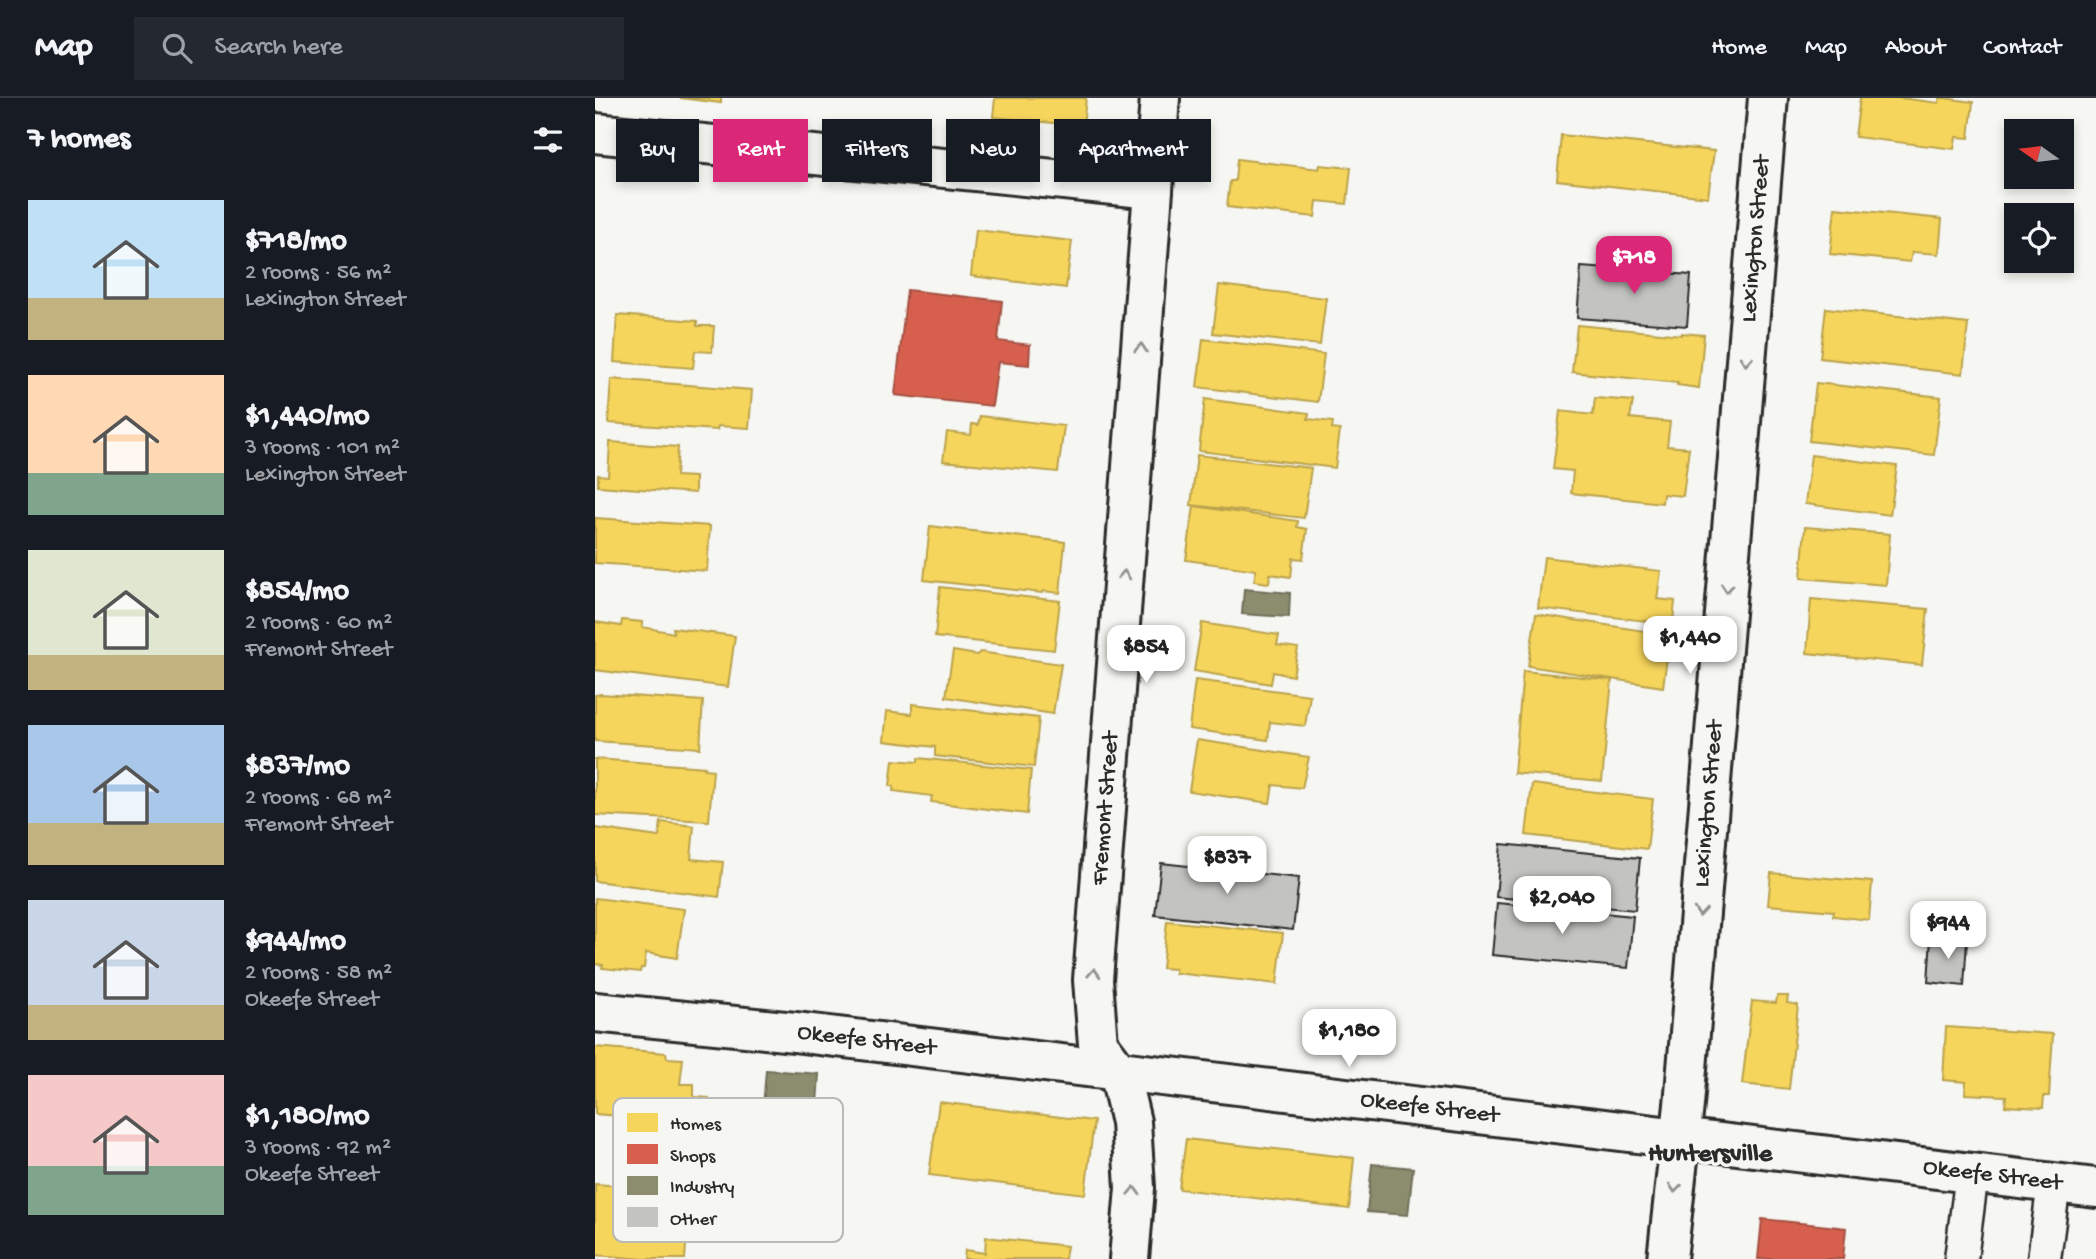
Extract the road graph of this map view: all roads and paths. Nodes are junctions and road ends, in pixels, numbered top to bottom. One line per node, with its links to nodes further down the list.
1 (1160, 98): 4 (street, Fremont Street)
2 (1768, 98): 7 (street, Lexington Street, one-way to 7)
3 (595, 133): 4 (street)
4 (1153, 189): 6 (street, Fremont Street, one-way to 4)
5 (595, 1012): 6 (street, Okeefe Street)
6 (1119, 1072): 7 (street, Okeefe Street); 11 (street, Fremont Street, one-way to 6)
7 (1680, 1139): 8 (street, Okeefe Street); 12 (street, Lexington Street, one-way to 12)
8 (1972, 1173): 9 (street, Okeefe Street); 13 (lane)
9 (2054, 1183): 10 (street, Okeefe Street); 14 (lane)
10 (2096, 1188)
11 (1129, 1259)
12 (1667, 1259)
13 (1961, 1259)
14 (2043, 1259)

